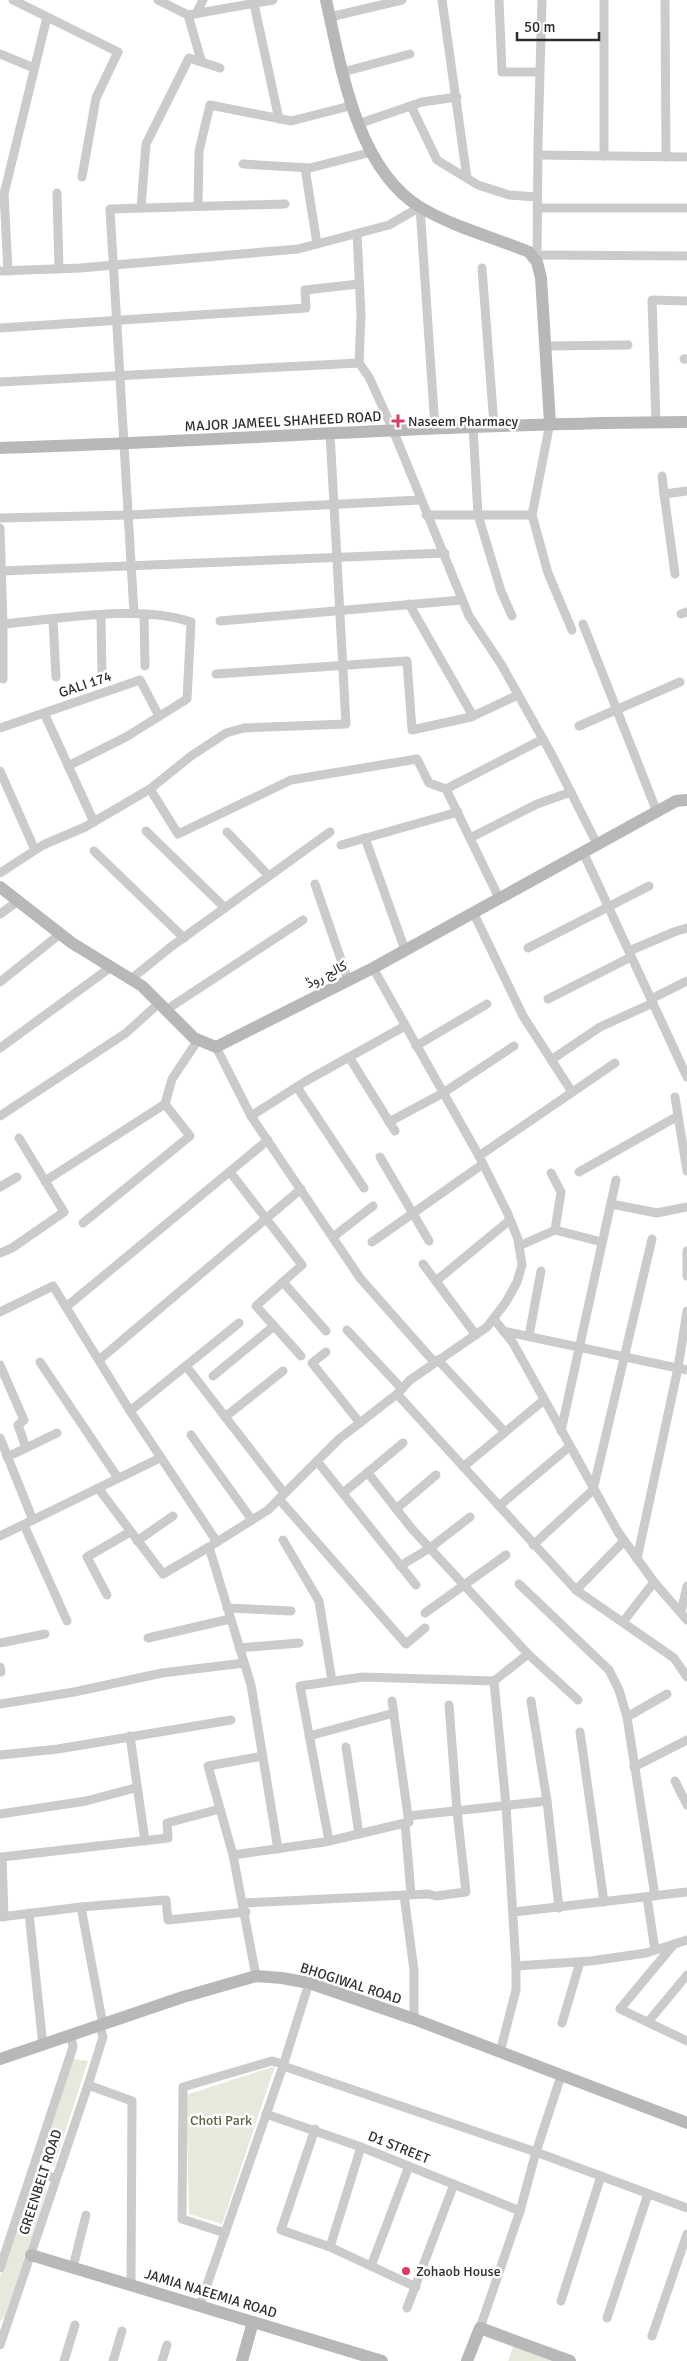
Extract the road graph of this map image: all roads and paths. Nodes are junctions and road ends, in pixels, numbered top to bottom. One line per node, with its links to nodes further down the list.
1 (13, 0): 15 (street)
2 (158, 0): 14 (street)
3 (203, 0): 14 (street)
4 (273, 0): 13 (street)
5 (326, 0): 16 (street)
6 (402, 0): 12 (street)
7 (442, 0): 24 (street)
8 (499, 0): 23 (street)
9 (542, 0): 23 (street)
10 (604, 0): 31 (street)
11 (665, 0): 32 (street)
12 (386, 3): 16 (street)
13 (254, 4): 14 (street); 27 (street)
14 (192, 15): 19 (street)
15 (47, 17): 20 (street); 36 (street)
16 (330, 17): 22 (street)
17 (0, 54): 20 (street)
18 (410, 54): 22 (street)
19 (200, 60): 21 (street); 43 (street)
20 (34, 68): 53 (street)
21 (220, 68)
22 (342, 72): 25 (street)
23 (539, 72): 30 (street)
24 (457, 96): 26 (street); 37 (street)
25 (350, 106): 27 (street); 28 (street)
26 (411, 106): 28 (street); 37 (street)
27 (279, 119): 41 (street)
28 (358, 124): 29 (street)
29 (372, 152): 35 (street); 42 (street)
30 (538, 155): 31 (street); 39 (street)
31 (604, 156): 32 (street)
32 (666, 157): 33 (street)
33 (687, 157)
34 (243, 164): 35 (street)
35 (305, 168): 47 (street)
36 (82, 177)
37 (467, 178): 39 (street)
38 (57, 193): 52 (street)
39 (537, 197): 44 (street)
40 (285, 204): 41 (street)
41 (198, 206): 43 (street)
42 (420, 207): 46 (street); 49 (street); 68 (street)
43 (141, 208): 50 (street)
44 (537, 208): 45 (street); 49 (street)
45 (687, 208)
46 (357, 234): 47 (street); 54 (street)
47 (317, 244): 50 (street)
48 (687, 256): 49 (street)
49 (537, 259): 59 (street)
50 (113, 265): 52 (street); 56 (street)
51 (482, 268): 66 (street)
52 (59, 269): 53 (street)
53 (4, 271)
54 (359, 284): 56 (street); 60 (street)
55 (687, 301): 64 (street)
56 (117, 321): 57 (street); 61 (street)
57 (0, 328)
58 (628, 345): 59 (street)
59 (545, 346): 63 (street)
60 (359, 363): 61 (street); 69 (street)
61 (120, 375): 62 (street); 71 (street)
62 (0, 382)
63 (550, 422): 64 (street, MAJOR JAMEEL SHAHEED ROAD); 66 (street, MAJOR JAMEEL SHAHEED ROAD); 81 (street)
64 (656, 422): 65 (street, MAJOR JAMEEL SHAHEED ROAD)
65 (687, 422)
66 (494, 425): 67 (street, MAJOR JAMEEL SHAHEED ROAD)
67 (473, 426): 68 (street, MAJOR JAMEEL SHAHEED ROAD); 80 (street)
68 (435, 428): 69 (street, MAJOR JAMEEL SHAHEED ROAD)
69 (393, 430): 70 (street, MAJOR JAMEEL SHAHEED ROAD); 76 (street)
70 (330, 433): 71 (street, MAJOR JAMEEL SHAHEED ROAD); 77 (street)
71 (124, 444): 72 (street, MAJOR JAMEEL SHAHEED ROAD); 78 (street)
72 (0, 448)
73 (662, 476): 75 (street)
74 (687, 491): 75 (street)
75 (664, 494): 88 (street)
76 (420, 500): 77 (street); 79 (street)
77 (334, 505): 78 (street); 85 (street)
78 (129, 515): 82 (street); 86 (street)
79 (426, 515): 80 (street); 84 (street)
80 (478, 515): 81 (street); 95 (street)
81 (532, 515): 100 (street)
82 (0, 518)
83 (0, 528): 87 (street)
84 (445, 553): 85 (street); 89 (street)
85 (337, 558): 86 (street); 91 (street)
86 (131, 566): 87 (street); 92 (street)
87 (2, 571): 98 (street)
88 (675, 574)
89 (462, 600): 90 (street); 108 (street)
90 (409, 604): 91 (street); 112 (street)
91 (340, 610): 97 (street); 101 (street)
92 (134, 613): 93 (street); 94 (street)
93 (144, 614): 102 (street); 111 (street)
94 (101, 616): 96 (street); 104 (street)
95 (512, 616)
96 (53, 620): 98 (street); 105 (street)
97 (220, 621)
98 (4, 624): 106 (street)
99 (583, 624): 109 (street)
100 (572, 630)
101 (343, 665): 103 (street); 112 (street); 118 (street)
102 (145, 666)
103 (216, 674)
104 (102, 676)
105 (56, 677)
106 (3, 679)
107 (680, 682): 109 (street)
108 (518, 695): 112 (street); 115 (street)
109 (617, 710): 113 (street); 123 (street)
110 (44, 713): 111 (street, GALI 174); 114 (street, GALI 174); 116 (street)
111 (160, 716): 116 (street)
112 (473, 716)
113 (579, 726)
114 (0, 728)
115 (543, 739): 119 (street); 120 (street)
116 (68, 766): 124 (street)
117 (0, 771): 132 (street)
118 (150, 789): 119 (street); 124 (street)
119 (446, 789): 122 (street)
120 (571, 792): 129 (street); 130 (street)
121 (687, 800): 123 (street, کالج روڈ)
122 (458, 812): 128 (street); 129 (street)
123 (656, 812): 130 (street, کالج روڈ)
124 (94, 822): 132 (street)
125 (146, 830): 143 (street)
126 (227, 832): 136 (street)
127 (330, 832): 136 (street)
128 (365, 838): 131 (street); 151 (street)
129 (470, 838): 140 (street)
130 (597, 844): 134 (street, کالج روڈ)
131 (341, 845)
132 (35, 850): 135 (street)
133 (94, 851): 149 (street)
134 (583, 852): 140 (street, کالج روڈ); 142 (street)
135 (0, 873)
136 (269, 876): 143 (street)
137 (315, 884): 156 (street)
138 (649, 886): 142 (street)
139 (0, 887): 141 (street)
140 (499, 898): 144 (street, کالج روڈ)
141 (18, 901): 145 (street); 148 (street)
142 (608, 907): 150 (street); 152 (street)
143 (225, 908): 149 (street)
144 (474, 912): 151 (street, کالج روڈ); 170 (street)
145 (0, 914)
146 (303, 920): 162 (street)
147 (687, 928): 152 (street)
148 (60, 934): 153 (street); 158 (street)
149 (184, 938): 155 (street)
150 (528, 948)
151 (405, 950): 154 (street, کالج روڈ)
152 (630, 954): 159 (street); 160 (street)
153 (111, 967): 155 (street); 168 (street)
154 (373, 968): 156 (street, کالج روڈ); 163 (street)
155 (132, 980): 162 (street)
156 (348, 980): 167 (street, کالج روڈ)
157 (687, 981): 160 (street)
158 (0, 982)
159 (548, 999)
160 (652, 1001): 170 (street); 172 (street)
161 (487, 1004): 165 (street)
162 (162, 1006): 164 (street); 178 (street)
163 (405, 1026): 165 (street); 169 (street)
164 (198, 1040): 167 (street); 177 (street)
165 (416, 1046): 175 (street)
166 (514, 1046): 175 (street)
167 (216, 1047): 179 (street)
168 (0, 1048)
169 (349, 1057): 173 (street); 181 (street)
170 (552, 1060): 174 (street)
171 (615, 1063): 174 (street)
172 (687, 1077)
173 (297, 1087): 179 (street); 195 (street)
174 (572, 1092): 186 (street)
175 (443, 1093): 181 (street); 186 (street)
176 (675, 1097): 180 (street)
177 (165, 1104): 193 (street); 203 (street)
178 (0, 1116)
179 (251, 1116): 184 (street)
180 (678, 1116): 187 (street); 189 (street)
181 (389, 1122): 182 (street)
182 (395, 1131)
183 (19, 1138): 193 (street)
184 (268, 1140): 188 (street); 196 (street)
185 (380, 1157): 200 (street)
186 (481, 1160): 200 (street); 202 (street)
187 (687, 1171)
188 (230, 1172): 201 (street); 218 (street)
189 (579, 1172)
190 (551, 1173): 204 (street)
191 (17, 1176): 194 (street)
192 (616, 1180): 197 (street)
193 (45, 1181): 212 (street)
194 (0, 1186)
195 (364, 1188)
196 (301, 1189): 201 (street); 205 (street)
197 (610, 1204): 199 (street); 209 (street)
198 (373, 1206): 205 (street)
199 (687, 1207)
200 (414, 1212): 207 (street); 208 (street)
201 (266, 1219): 217 (street); 233 (street)
202 (510, 1220): 210 (street); 216 (street)
203 (83, 1223)
204 (555, 1230): 209 (street); 210 (street)
205 (333, 1237): 235 (street)
206 (652, 1239): 232 (street)
207 (429, 1241)
208 (372, 1242)
209 (602, 1242): 229 (street)
210 (519, 1246): 221 (street)
211 (687, 1251): 215 (street)
212 (0, 1253)
213 (423, 1264): 216 (street)
214 (541, 1272): 228 (street)
215 (687, 1276)
216 (436, 1281): 227 (street)
217 (282, 1282): 223 (street); 226 (street)
218 (66, 1307): 220 (street); 233 (street)
219 (687, 1311): 238 (street)
220 (0, 1312)
221 (494, 1319): 225 (street); 227 (street)
222 (239, 1323): 237 (street)
223 (274, 1326): 231 (street); 240 (street)
224 (347, 1330): 241 (street)
225 (503, 1330): 228 (street); 242 (street)
226 (326, 1331)
227 (476, 1335): 235 (street)
228 (528, 1336): 229 (street)
229 (579, 1347): 232 (street); 246 (street)
230 (326, 1352): 245 (street)
231 (301, 1356)
232 (625, 1357): 238 (street); 262 (street)
233 (99, 1360): 243 (street)
234 (40, 1362): 260 (street)
235 (436, 1362): 241 (street); 247 (street)
236 (0, 1365): 253 (street)
237 (186, 1366): 243 (street); 244 (street)
238 (682, 1369): 282 (street)
239 (283, 1371): 244 (street)
240 (213, 1376)
241 (399, 1391): 245 (street); 257 (street)
242 (544, 1400): 246 (street); 247 (street)
243 (130, 1410): 255 (street)
244 (225, 1417): 264 (street)
245 (360, 1423): 256 (street)
246 (561, 1431): 252 (street)
247 (505, 1432): 257 (street)
248 (57, 1433): 253 (street)
249 (190, 1435): 270 (street)
250 (0, 1438): 254 (street)
251 (404, 1443): 258 (street)
252 (570, 1447): 262 (street); 265 (street)
253 (26, 1448): 254 (street)
254 (7, 1457): 269 (street)
255 (160, 1458): 260 (street); 277 (street)
256 (317, 1461): 263 (street); 264 (street)
257 (463, 1466): 265 (street)
258 (368, 1473): 263 (street); 266 (street)
259 (436, 1475): 266 (street)
260 (118, 1478): 261 (street)
261 (98, 1488): 269 (street); 272 (street)
262 (593, 1490): 276 (street); 278 (street)
263 (343, 1494): 283 (street)
264 (281, 1496): 270 (street); 299 (street)
265 (499, 1506): 278 (street)
266 (396, 1509): 280 (street)
267 (173, 1516): 274 (street)
268 (470, 1517): 280 (street)
269 (33, 1520): 271 (street)
270 (252, 1520): 277 (street)
271 (24, 1525): 273 (street); 297 (street)
272 (130, 1532): 274 (street); 290 (street)
273 (0, 1536)
274 (137, 1540): 279 (street)
275 (283, 1540): 308 (street)
276 (624, 1541): 282 (street); 289 (street)
277 (217, 1542): 279 (street)
278 (534, 1545): 289 (street)
279 (209, 1547): 291 (street)
280 (430, 1548): 283 (street); 287 (street)
281 (506, 1555): 287 (street)
282 (637, 1559): 284 (street)
283 (400, 1566): 286 (street)
284 (654, 1582): 294 (street); 298 (street)
285 (519, 1584): 317 (street)
286 (416, 1585)
287 (464, 1585): 293 (street); 305 (street)
288 (687, 1586): 294 (street)
289 (576, 1590): 298 (street)
290 (107, 1596)
291 (227, 1608): 292 (street); 295 (street)
292 (291, 1611)
293 (425, 1612)
294 (681, 1612): 296 (street)
295 (230, 1619): 301 (street); 304 (street)
296 (687, 1620)
297 (68, 1621)
298 (624, 1622): 307 (street)
299 (425, 1628)
300 (45, 1634): 302 (street)
301 (148, 1638)
302 (0, 1643)
303 (299, 1643): 304 (street)
304 (239, 1648): 306 (street)
305 (528, 1654): 309 (street); 311 (street)
306 (244, 1664): 314 (street); 325 (street)
307 (687, 1677)
308 (332, 1681): 309 (street); 321 (street)
309 (494, 1681): 330 (street)
310 (667, 1694): 317 (street)
311 (578, 1700)
312 (392, 1701): 316 (street)
313 (531, 1701): 329 (street)
314 (0, 1704)
315 (449, 1705): 333 (street)
316 (394, 1713): 321 (street); 335 (street)
317 (627, 1717): 326 (street)
318 (232, 1720): 320 (street)
319 (580, 1732): 344 (street)
320 (130, 1736): 324 (street); 328 (street)
321 (309, 1736): 338 (street)
322 (687, 1740): 326 (street)
323 (346, 1747): 336 (street)
324 (0, 1755)
325 (263, 1756): 332 (street); 339 (street)
326 (634, 1767): 343 (street)
327 (675, 1781): 331 (street)
328 (136, 1788): 334 (street); 337 (street)
329 (547, 1801): 330 (street); 347 (street)
330 (506, 1805): 333 (street); 348 (street)
331 (687, 1805)
332 (220, 1809): 337 (street); 340 (street)
333 (457, 1810): 335 (street); 342 (street)
334 (0, 1814)
335 (407, 1819): 336 (street); 342 (street)
336 (359, 1834): 338 (street)
337 (145, 1841): 350 (street)
338 (329, 1841): 339 (street)
339 (278, 1849): 340 (street)
340 (233, 1855): 346 (street)
341 (687, 1892): 343 (street)
342 (407, 1895): 346 (street); 359 (street)
343 (651, 1896): 344 (street); 353 (street)
344 (604, 1902): 347 (street)
345 (81, 1907): 346 (street); 349 (street); 362 (street, GREENBELT ROAD)
346 (245, 1907): 357 (street)
347 (558, 1908): 348 (street)
348 (514, 1912): 355 (street)
349 (29, 1913): 350 (street); 365 (street)
350 (2, 1917)
351 (687, 1940): 352 (street)
352 (675, 1944): 353 (street); 360 (street)
353 (655, 1950): 354 (street)
354 (580, 1962): 355 (street); 361 (street)
355 (516, 1966): 366 (street)
356 (687, 1975): 360 (street)
357 (256, 1976): 358 (street, BHOGIWAL ROAD); 362 (street, BHOGIWAL ROAD)
358 (309, 1983): 359 (street, BHOGIWAL ROAD); 368 (street)
359 (414, 2019): 366 (street, BHOGIWAL ROAD)
360 (648, 2022): 364 (street)
361 (562, 2023)
362 (101, 2026): 363 (street, BHOGIWAL ROAD); 370 (street, GREENBELT ROAD)
363 (71, 2037): 365 (street, BHOGIWAL ROAD); 377 (street, GREENBELT ROAD)
364 (687, 2041)
365 (43, 2046): 367 (street, BHOGIWAL ROAD)
366 (500, 2052): 369 (street, BHOGIWAL ROAD)
367 (0, 2059)
368 (283, 2065): 371 (street); 375 (street); 385 (street)
369 (561, 2076): 372 (street, BHOGIWAL ROAD); 375 (street)
370 (88, 2085): 379 (street, GREENBELT ROAD); 392 (street)
371 (266, 2114): 373 (street, D1 STREET); 385 (street)
372 (687, 2123)
373 (315, 2129): 374 (street, D1 STREET); 387 (street)
374 (361, 2147): 376 (street, D1 STREET); 387 (street)
375 (536, 2152): 378 (street); 383 (street)
376 (409, 2166): 380 (street, D1 STREET); 389 (street)
377 (34, 2171): 379 (street); 391 (street, GREENBELT ROAD)
378 (601, 2176): 381 (street); 394 (street)
379 (55, 2178): 388 (street, GREENBELT ROAD)
380 (454, 2184): 383 (street, D1 STREET); 393 (street)
381 (648, 2194): 382 (street); 397 (street)
382 (687, 2208)
383 (520, 2211): 400 (street)
384 (86, 2215): 390 (street)
385 (225, 2233): 395 (street)
386 (687, 2234): 403 (street)
387 (330, 2247): 389 (street)
388 (31, 2255): 390 (street, JAMIA NAEEMIA ROAD); 401 (street, GREENBELT ROAD)
389 (371, 2266): 393 (street)
390 (72, 2267): 392 (street, JAMIA NAEEMIA ROAD)
391 (0, 2268)
392 (131, 2284): 395 (street, JAMIA NAEEMIA ROAD)
393 (416, 2287): 396 (street)
394 (561, 2301)
395 (200, 2305): 398 (street, JAMIA NAEEMIA ROAD)
396 (407, 2308)
397 (607, 2318)
398 (253, 2322): 406 (street, JAMIA NAEEMIA ROAD); 410 (street)
399 (75, 2325): 407 (street)
400 (480, 2328): 412 (street); 413 (street)
401 (2, 2331): 405 (street, GREENBELT ROAD)
402 (122, 2331): 408 (street)
403 (652, 2336)
404 (166, 2344): 409 (street)
405 (0, 2345)
406 (365, 2358): 411 (street, JAMIA NAEEMIA ROAD)
407 (64, 2361)
408 (113, 2361)
409 (162, 2361)
410 (242, 2361)
411 (382, 2361)
412 (467, 2361)
413 (570, 2361)

